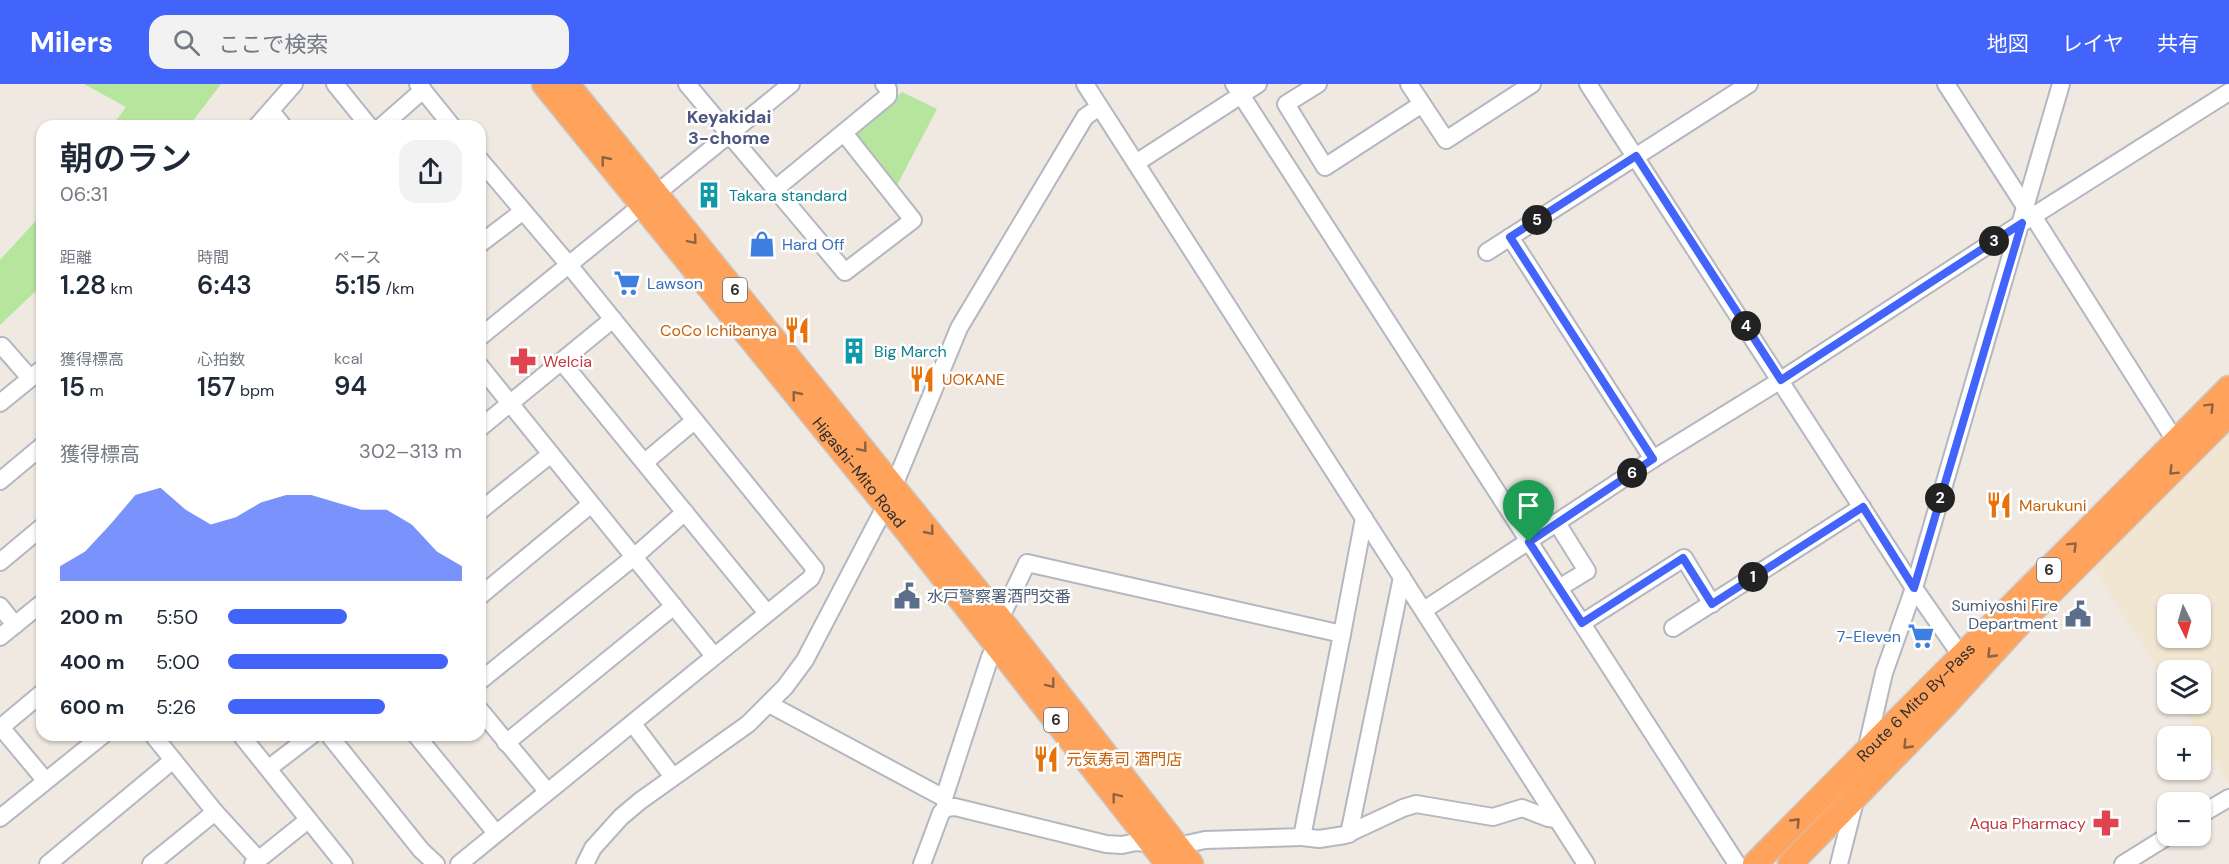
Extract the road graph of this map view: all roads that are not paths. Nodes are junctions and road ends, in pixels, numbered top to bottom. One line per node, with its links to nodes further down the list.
1 (294, 84): 22 (street)
2 (335, 84): 25 (street)
3 (544, 84): 34 (highway, Higashi-Mito Road / 6, one-way to 3)
4 (567, 84): 34 (highway, Higashi-Mito Road / 6)
5 (687, 84): 28 (street)
6 (791, 84): 28 (street)
7 (884, 84): 29 (street)
8 (1084, 84): 21 (street)
9 (1257, 84): 18 (street)
10 (1318, 84): 20 (street)
11 (1409, 84): 20 (street)
12 (1532, 84): 20 (street)
13 (1588, 84): 30 (street)
14 (1749, 84): 30 (street)
15 (1946, 84): 36 (street)
16 (2061, 84): 36 (street)
17 (420, 87): 26 (street); 27 (street)
18 (1237, 89): 31 (street); 68 (street)
19 (2229, 92): 36 (street)
20 (1422, 104)
21 (1099, 107): 31 (street); 60 (street)
22 (271, 111): 23 (street); 24 (street)
23 (263, 120)
24 (278, 120)
25 (364, 120)
26 (388, 120)
27 (447, 120)
28 (729, 134): 33 (street); 34 (street)
29 (843, 134): 33 (street); 33 (street)
30 (1636, 156): 37 (street); 47 (street)
31 (1136, 163): 65 (street)
32 (486, 167): 35 (street)
33 (774, 190)
34 (649, 200): 40 (street); 60 (highway, Higashi-Mito Road / 6)
35 (522, 212): 38 (street); 40 (street)
36 (2027, 216): 47 (street); 54 (street); 73 (street)
37 (1510, 237): 39 (street); 57 (street)
38 (486, 239)
39 (1487, 252)
40 (569, 265): 41 (street); 42 (street)
41 (613, 319): 44 (street); 52 (street)
42 (486, 332)
43 (2, 346): 46 (street)
44 (562, 362): 50 (street); 58 (street)
45 (486, 373): 50 (street)
46 (36, 374): 49 (street)
47 (1781, 380): 57 (street); 63 (street)
48 (2229, 388): 54 (highway, Route 6 Mito By-Pass / 6, one-way to 48)
49 (0, 403)
50 (510, 403): 53 (street); 56 (street)
51 (2229, 414): 109 (highway, Route 6 Mito By-Pass / 6, one-way to 109)
52 (694, 421): 58 (street); 80 (street)
53 (486, 423)
54 (2176, 442): 89 (highway, Route 6 Mito By-Pass / 6, one-way to 54)
55 (36, 451): 59 (street)
56 (551, 454): 61 (street); 62 (street)
57 (1653, 459): 66 (street)
58 (645, 462): 64 (street)
59 (0, 481)
60 (890, 495): 81 (highway, Higashi-Mito Road / 6, one-way to 81); 87 (highway, Higashi-Mito Road / 6); 92 (street)
61 (591, 505): 69 (street); 74 (street)
62 (486, 506)
63 (1863, 507): 73 (street); 75 (street)
64 (685, 512): 69 (street); 80 (street)
65 (1364, 518): 71 (street); 85 (street)
66 (1557, 523): 68 (street); 72 (street)
67 (36, 532): 70 (street)
68 (1529, 542): 72 (street); 79 (street)
69 (634, 557): 77 (street); 90 (street)
70 (0, 562)
71 (1402, 577): 79 (street); 118 (street)
72 (1559, 588): 82 (street)
73 (1914, 588): 89 (street); 103 (street)
74 (486, 591)
75 (1712, 604): 82 (street); 84 (street)
76 (0, 606): 83 (street)
77 (674, 606): 88 (street); 102 (street)
78 (36, 608): 83 (street)
79 (1424, 610): 115 (street)
80 (767, 613): 88 (street)
81 (1000, 619): 85 (street); 122 (highway, Higashi-Mito Road / 6, one-way to 122)
82 (1582, 623): 132 (street)
83 (15, 625): 86 (street)
84 (1674, 628)
85 (1341, 634): 119 (street)
86 (0, 637)
87 (997, 644): 111 (street); 121 (highway, Higashi-Mito Road / 6, one-way to 87)
88 (714, 656): 94 (street)
89 (1962, 657): 103 (highway, Route 6 Mito By-Pass / 6)
90 (486, 676)
91 (36, 698): 95 (street)
92 (769, 704): 106 (street); 111 (street)
93 (486, 718): 102 (street)
94 (633, 724): 106 (street); 108 (street)
95 (0, 727): 107 (street)
96 (95, 741): 107 (street)
97 (158, 741): 104 (street)
98 (246, 741): 105 (street)
99 (304, 741): 105 (street)
100 (334, 741): 127 (street)
101 (421, 741): 117 (street)
102 (506, 743): 108 (street)
103 (1867, 749): 109 (street); 133 (highway, Route 6 Mito By-Pass / 6, one-way to 103)
104 (173, 760): 113 (street); 124 (street)
105 (269, 768): 116 (street)
106 (674, 777): 129 (street)
107 (45, 780): 114 (street)
108 (547, 791): 117 (street)
109 (1856, 797): 134 (highway, Route 6 Mito By-Pass / 6); 135 (street)
110 (2229, 798): 112 (street)
111 (948, 804): 121 (street); 130 (street)
112 (2211, 809)
113 (215, 812): 123 (street); 125 (street)
114 (0, 818)
115 (1557, 819): 118 (street); 131 (street)
116 (308, 820): 123 (street); 126 (street)
117 (496, 833): 128 (street)
118 (1349, 834): 119 (street)
119 (1302, 837): 122 (street)
120 (2157, 843): 136 (street)
121 (1152, 844): 122 (highway, Higashi-Mito Road / 6)
122 (1179, 858)
123 (256, 861)
124 (48, 864)
125 (151, 864)
126 (344, 864)
127 (436, 864)
128 (459, 864)
129 (585, 864)
130 (922, 864)
131 (1586, 864)
132 (1737, 864)
133 (1755, 864)
134 (1790, 864)
135 (1839, 864)
136 (2123, 864)

